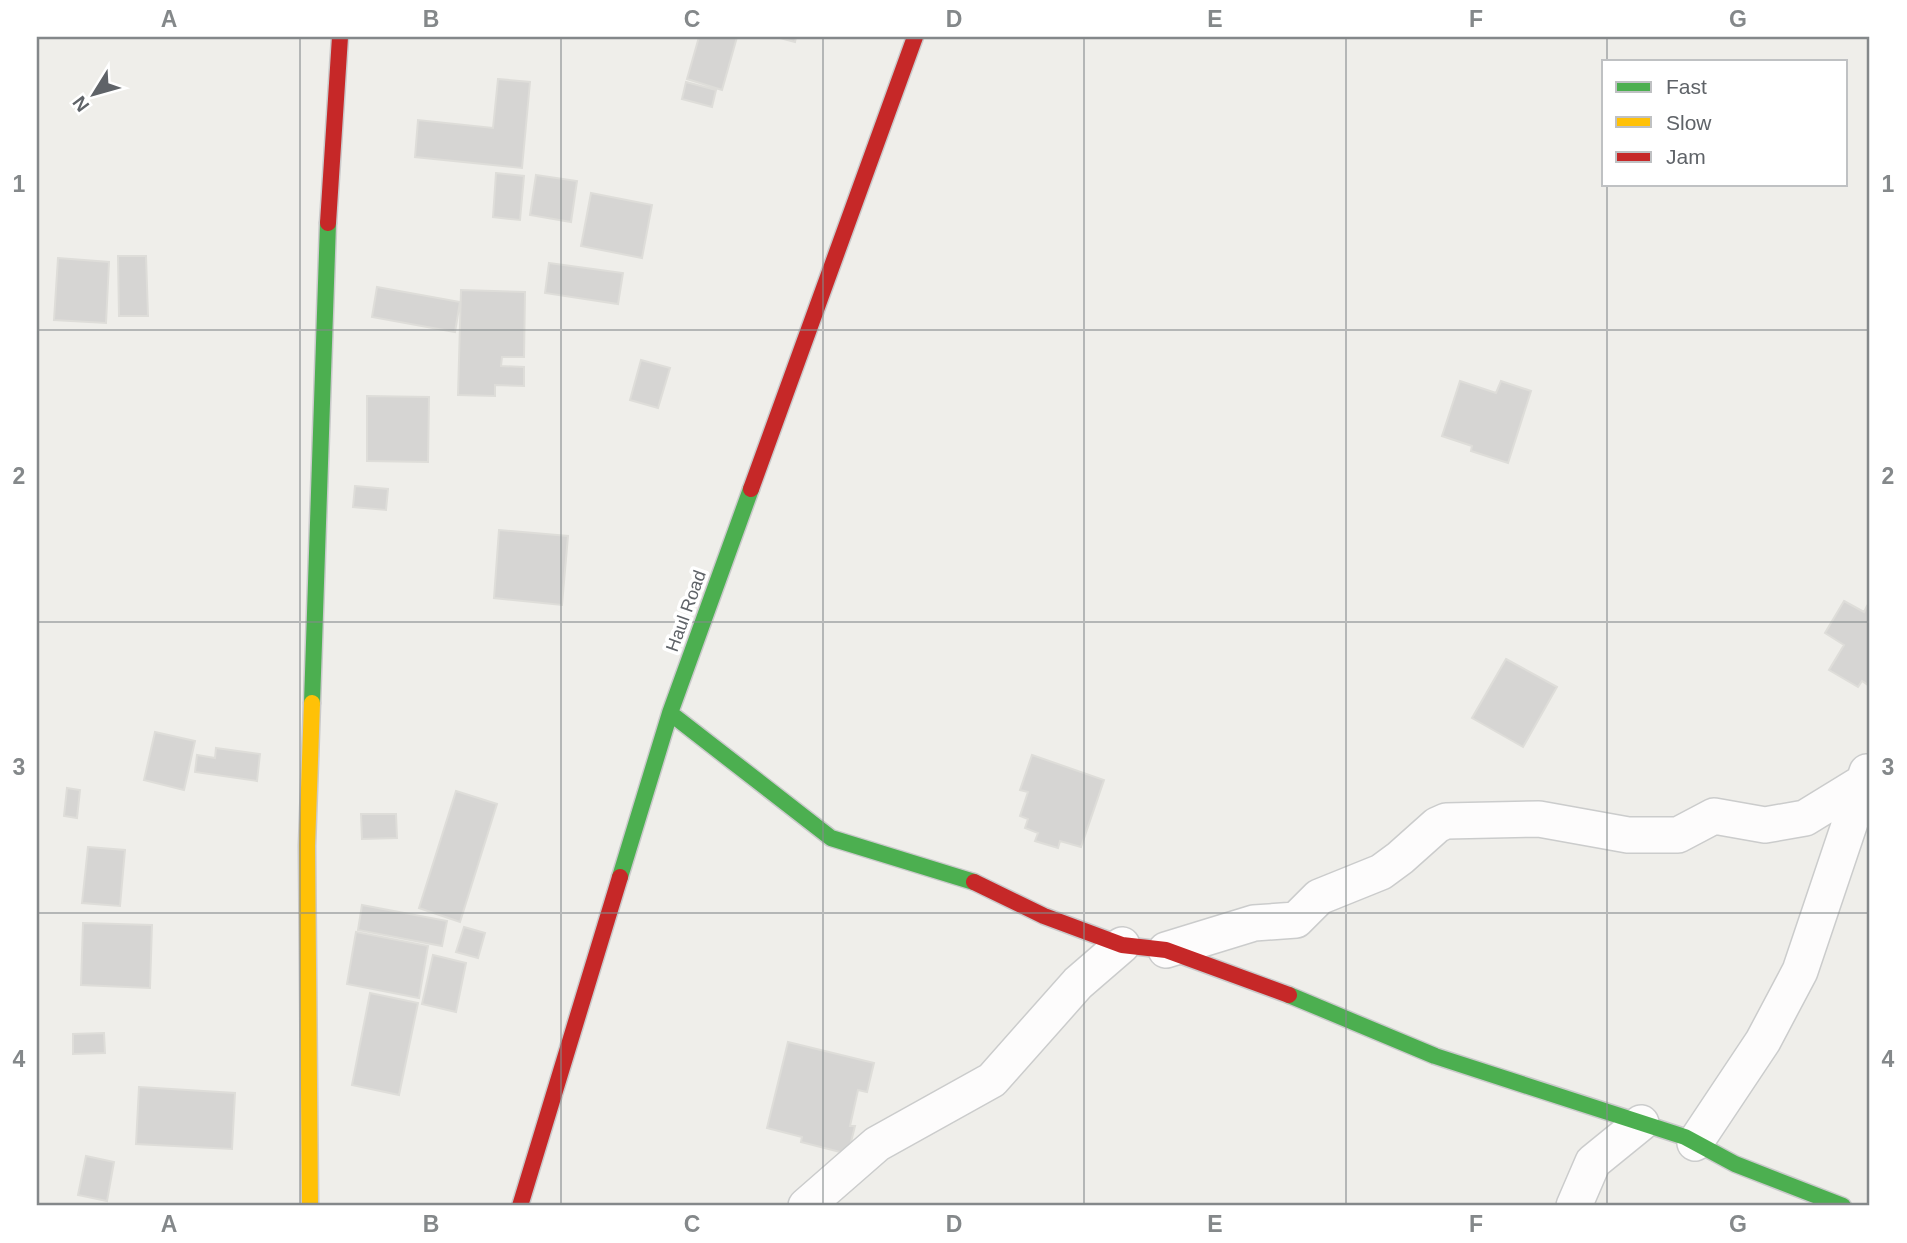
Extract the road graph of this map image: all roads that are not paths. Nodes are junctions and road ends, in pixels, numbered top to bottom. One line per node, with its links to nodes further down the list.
1 (340, 37): 9 (street)
2 (915, 37): 3 (street, Haul Road)
3 (670, 713): 5 (street); 10 (street, Haul Road)
4 (1868, 778): 6 (street); 8 (street)
5 (1122, 945): 6 (street); 11 (street)
6 (1166, 950): 7 (street)
7 (1641, 1124): 8 (street); 12 (street)
8 (1695, 1143): 13 (street)
9 (310, 1206)
10 (520, 1206)
11 (806, 1206)
12 (1574, 1206)
13 (1843, 1206)

